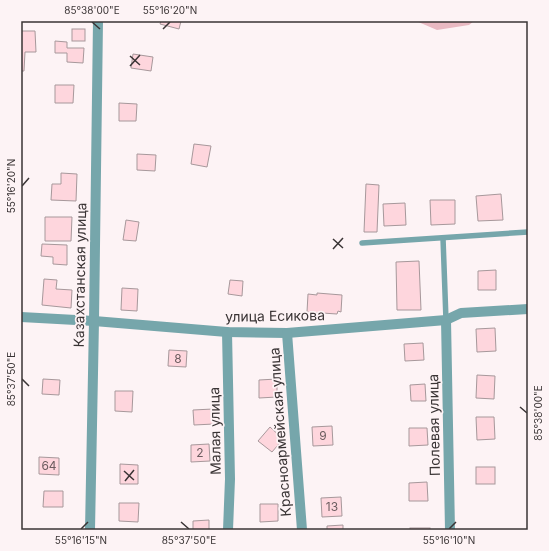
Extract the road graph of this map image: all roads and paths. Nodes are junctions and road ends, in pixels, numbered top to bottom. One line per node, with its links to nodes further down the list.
1 (98, 21): 8 (street, Казахстанская улица)
2 (528, 232): 3 (lane)
3 (443, 238): 4 (lane); 7 (lane)
4 (362, 243)
5 (528, 309): 7 (street, улица Есикова)
6 (21, 317): 8 (street, улица Есикова)
7 (446, 320): 10 (street, улица Есикова); 14 (street, Полевая улица)
8 (94, 321): 9 (street, улица Есикова); 11 (street, Казахстанская улица)
9 (227, 332): 10 (street, улица Есикова); 12 (street, Малая улица)
10 (287, 333): 13 (street, Красноармейская улица)
11 (90, 530)
12 (228, 530)
13 (302, 530)
14 (450, 530)

